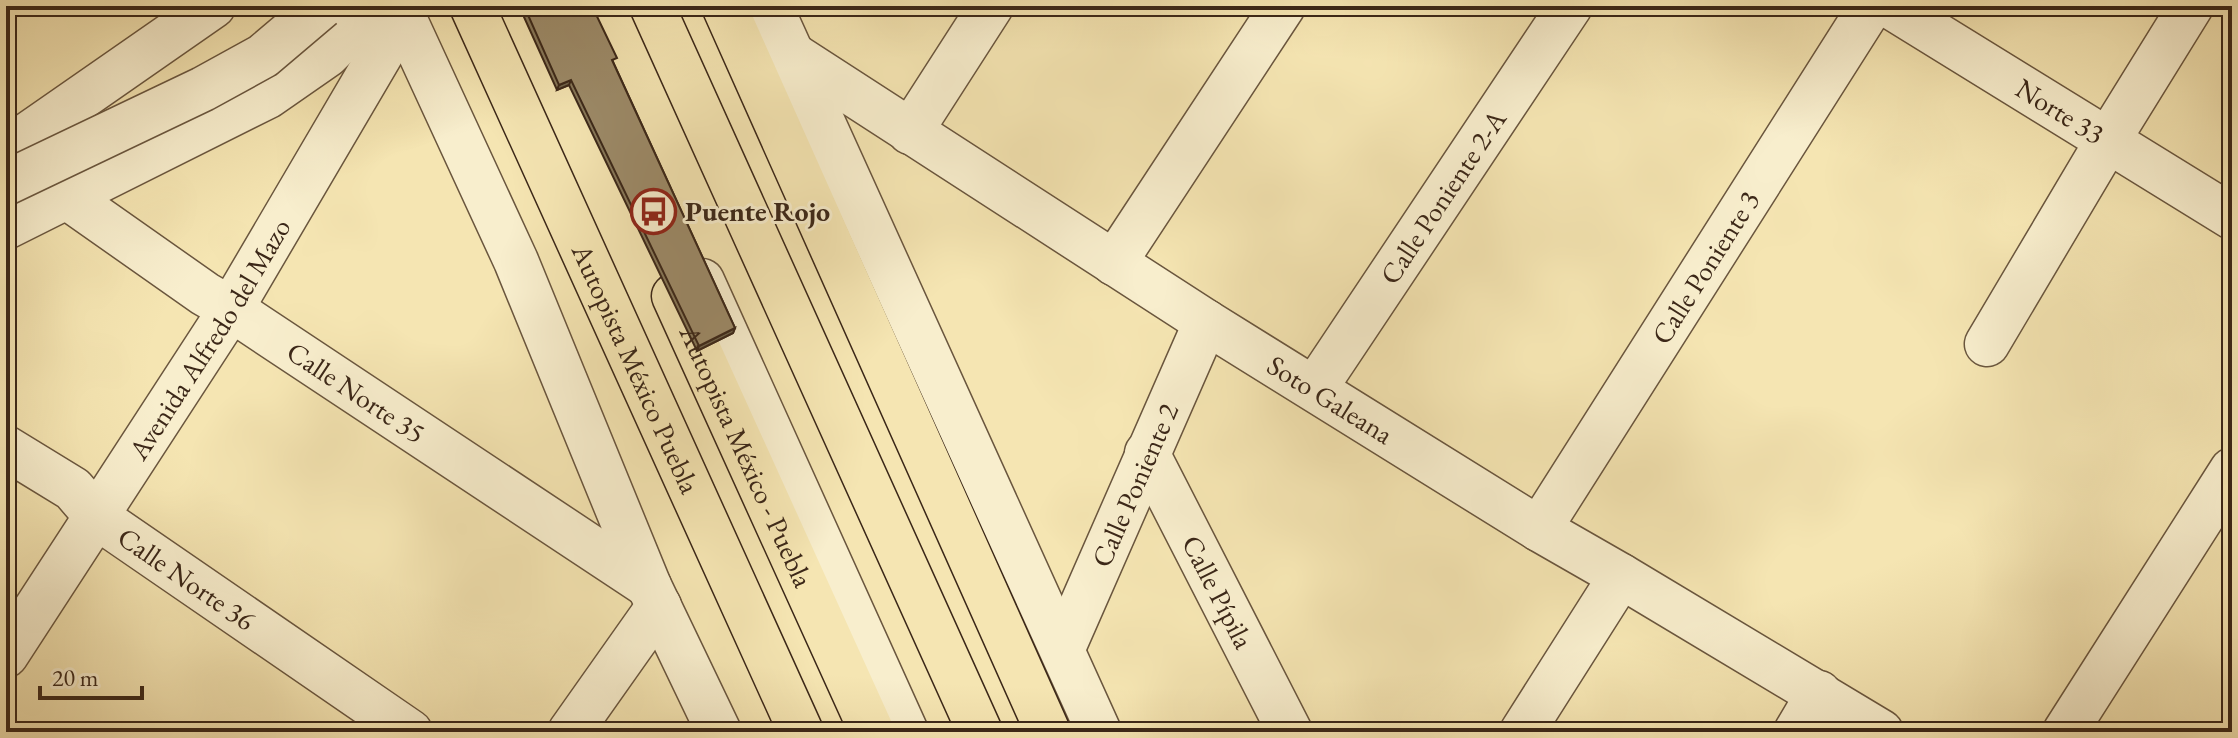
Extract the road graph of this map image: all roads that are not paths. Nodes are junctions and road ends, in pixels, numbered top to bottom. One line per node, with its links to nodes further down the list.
1 (213, 6): 19 (street)
2 (305, 6): 16 (street)
3 (322, 6): 20 (street, bridge)
4 (472, 6): 43 (highway, Autopista México Puebla)
5 (652, 6): 47 (highway)
6 (724, 6): 48 (highway)
7 (770, 6): 15 (street)
8 (991, 6): 17 (street)
9 (1283, 6): 25 (street)
10 (1570, 6): 29 (street, Calle Poniente 2-A)
11 (1871, 6): 34 (street, Calle Poniente 3)
12 (1890, 6): 18 (street, Norte 33)
13 (2191, 6): 18 (street)
14 (393, 9): 16 (street); 26 (street, Avenida Alfredo del Mazo); 36 (street)
15 (790, 53): 17 (street, Soto Galeana); 37 (street)
16 (327, 55): 21 (street)
17 (910, 132): 25 (street, Soto Galeana)
18 (2108, 140): 22 (street, Norte 33); 28 (street)
19 (6, 150): 21 (street, Calle Norte 35)
20 (6, 183)
21 (67, 197): 23 (street); 26 (street, Calle Norte 35)
22 (2232, 217)
23 (6, 227)
24 (671, 255): 44 (highway, Autopista México - Puebla); 45 (street); 46 (street)
25 (1114, 263): 27 (street, Soto Galeana)
26 (231, 309): 33 (street, Avenida Alfredo del Mazo); 36 (street, Calle Norte 35)
27 (1206, 322): 29 (street, Soto Galeana); 31 (street, Calle Poniente 2)
28 (1987, 344)
29 (1315, 388): 34 (street, Soto Galeana)
30 (6, 448): 33 (street, Calle Norte 36)
31 (1147, 453): 37 (street, Calle Poniente 2); 50 (street, Calle Pípila)
32 (2232, 470): 54 (street)
33 (97, 517): 38 (street, Avenida Alfredo del Mazo); 40 (street, Calle Norte 36)
34 (1539, 529): 35 (street, Soto Galeana)
35 (1621, 576): 39 (street, Soto Galeana); 51 (street)
36 (654, 596): 41 (street); 42 (street)
37 (1063, 648): 49 (street)
38 (6, 655)
39 (1819, 693): 52 (street); 53 (street, Soto Galeana)
40 (410, 732)
41 (570, 732)
42 (719, 732)
43 (801, 732)
44 (872, 732)
45 (883, 732)
46 (906, 732)
47 (980, 732)
48 (1048, 732)
49 (1099, 732)
50 (1290, 732)
51 (1522, 732)
52 (1796, 732)
53 (1881, 732)
54 (2065, 732)

